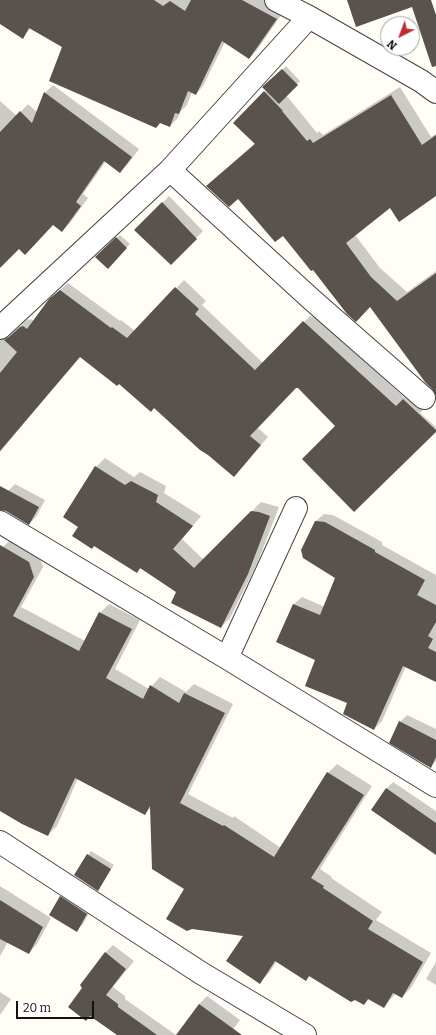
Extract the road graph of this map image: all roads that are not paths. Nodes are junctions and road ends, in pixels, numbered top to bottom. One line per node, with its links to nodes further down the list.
1 (276, 0): 2 (street)
2 (304, 9): 3 (street); 4 (street)
3 (436, 92)
4 (170, 170): 5 (street); 6 (street)
5 (0, 328)
6 (424, 398)
7 (296, 508): 9 (street)
8 (0, 522): 9 (street)
9 (227, 658): 10 (street)
10 (436, 786)
11 (0, 842): 12 (street)
12 (305, 1035)

